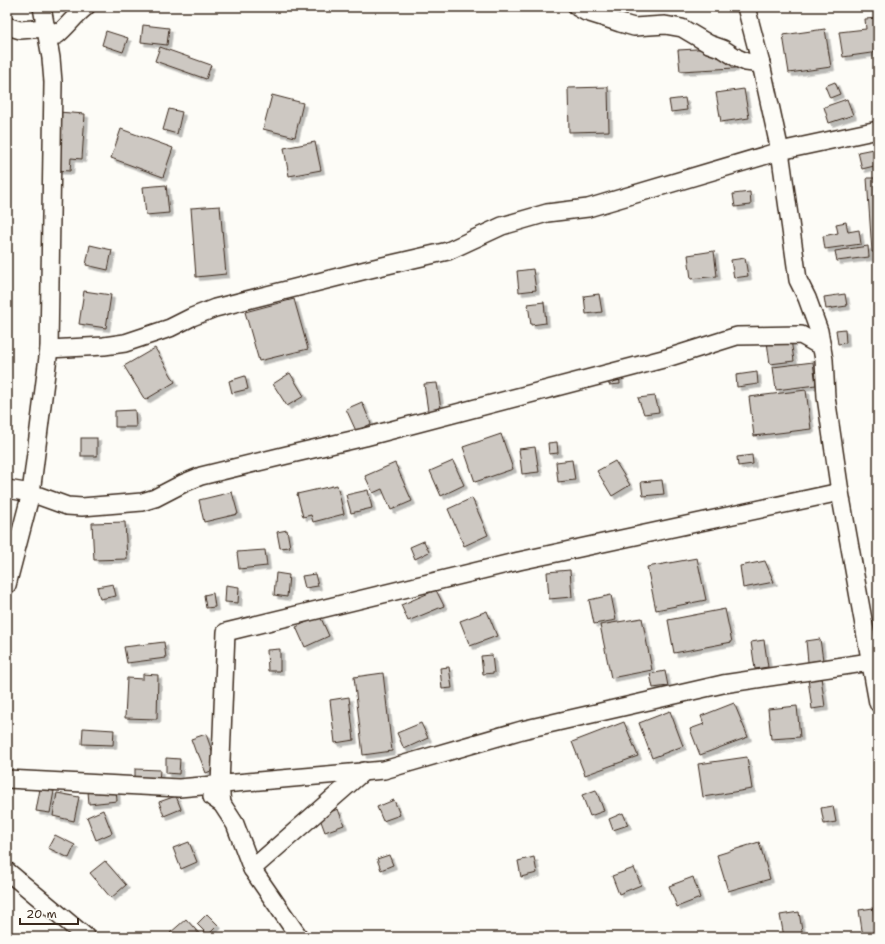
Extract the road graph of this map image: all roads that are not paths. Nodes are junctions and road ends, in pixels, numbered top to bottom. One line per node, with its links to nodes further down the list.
1 (42, 7): 6 (street)
2 (86, 7): 6 (street)
3 (577, 7): 7 (street)
4 (746, 7): 7 (street)
5 (7, 26): 6 (street)
6 (46, 28): 11 (street)
7 (761, 64): 9 (street)
8 (878, 130): 9 (street)
9 (780, 151): 10 (street); 11 (street)
10 (822, 347): 13 (street); 14 (street)
11 (48, 349): 14 (street)
12 (7, 489): 14 (street)
13 (840, 492): 16 (street); 20 (street)
14 (31, 493): 15 (street)
15 (7, 586)
16 (870, 662): 17 (street); 18 (street)
17 (878, 704)
18 (364, 771): 20 (street); 23 (street)
19 (7, 779): 21 (street)
20 (220, 785): 21 (street); 22 (street)
21 (179, 788): 22 (street)
22 (222, 804): 23 (street)
23 (252, 869): 26 (street)
24 (7, 871): 25 (street)
25 (86, 937)
26 (299, 937)

